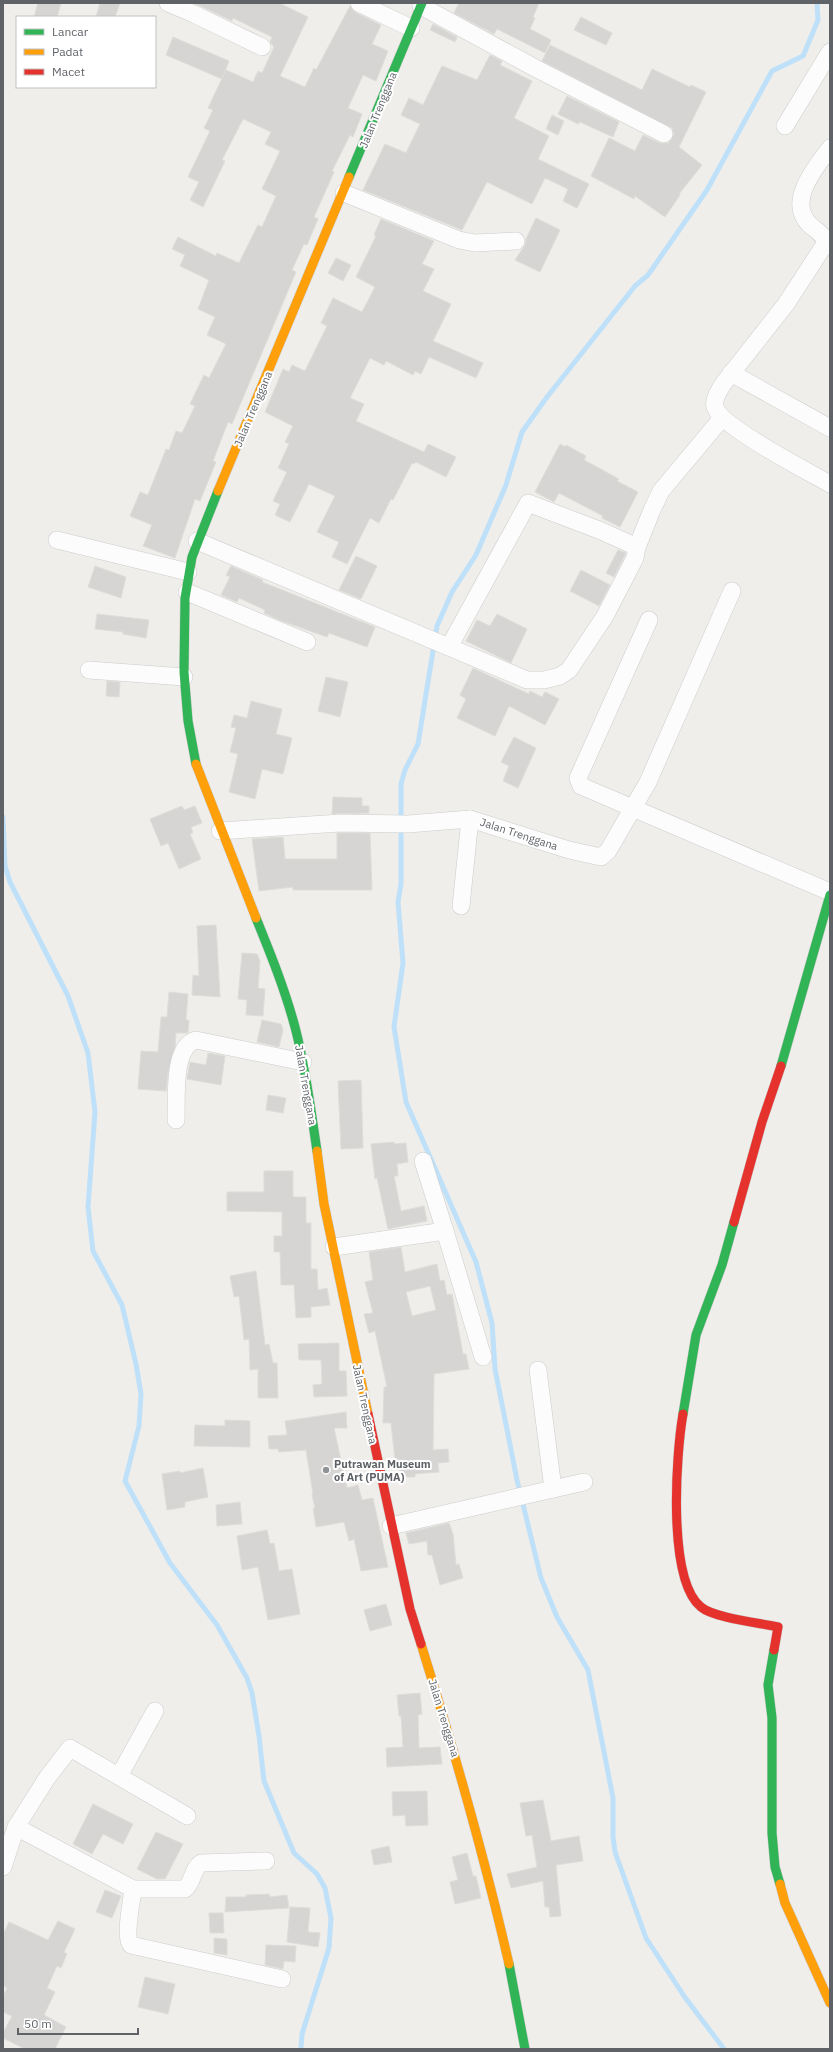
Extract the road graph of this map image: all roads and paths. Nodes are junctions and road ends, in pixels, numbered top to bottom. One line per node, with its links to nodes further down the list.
1 (168, 3): 5 (street)
2 (359, 3): 4 (street)
3 (422, 4): 4 (main road, Jalan Trenggana); 8 (street)
4 (411, 28): 10 (main road, Jalan Trenggana)
5 (262, 47)
6 (830, 52): 7 (street)
7 (785, 126)
8 (664, 134)
9 (830, 148): 12 (street)
10 (344, 193): 11 (street); 17 (main road, Jalan Trenggana)
11 (516, 241)
12 (731, 373): 13 (street); 14 (street)
13 (722, 418): 15 (street); 18 (street)
14 (830, 428)
15 (830, 484)
16 (57, 540): 19 (street)
17 (197, 541): 19 (main road, Jalan Trenggana); 24 (street)
18 (637, 547): 24 (street); 24 (street)
19 (188, 572): 21 (main road, Jalan Trenggana)
20 (732, 591): 27 (street)
21 (187, 592): 23 (street); 26 (main road, Jalan Trenggana)
22 (649, 620): 27 (street)
23 (307, 642)
24 (449, 647)
25 (89, 670): 26 (street)
26 (184, 677): 29 (main road, Jalan Trenggana)
27 (633, 808): 28 (street, Jalan Trenggana); 30 (street)
28 (470, 819): 29 (street, Jalan Trenggana); 31 (street)
29 (220, 831): 32 (main road, Jalan Trenggana)
30 (830, 894): 50 (main road)
31 (461, 906)
32 (303, 1062): 33 (street); 36 (main road, Jalan Trenggana)
33 (176, 1120)
34 (423, 1161): 35 (street)
35 (445, 1231): 36 (street); 37 (street)
36 (334, 1247): 41 (main road, Jalan Trenggana)
37 (483, 1357)
38 (538, 1370): 40 (street)
39 (584, 1482): 40 (street)
40 (553, 1489): 41 (street)
41 (392, 1526): 51 (main road, Jalan Trenggana)
42 (155, 1711): 43 (street)
43 (119, 1776): 44 (street); 45 (street)
44 (187, 1816)
45 (16, 1827): 47 (street); 48 (street)
46 (266, 1861): 48 (street)
47 (3, 1866)
48 (133, 1889): 49 (street)
49 (282, 1979)
50 (830, 2004)
51 (525, 2049)

